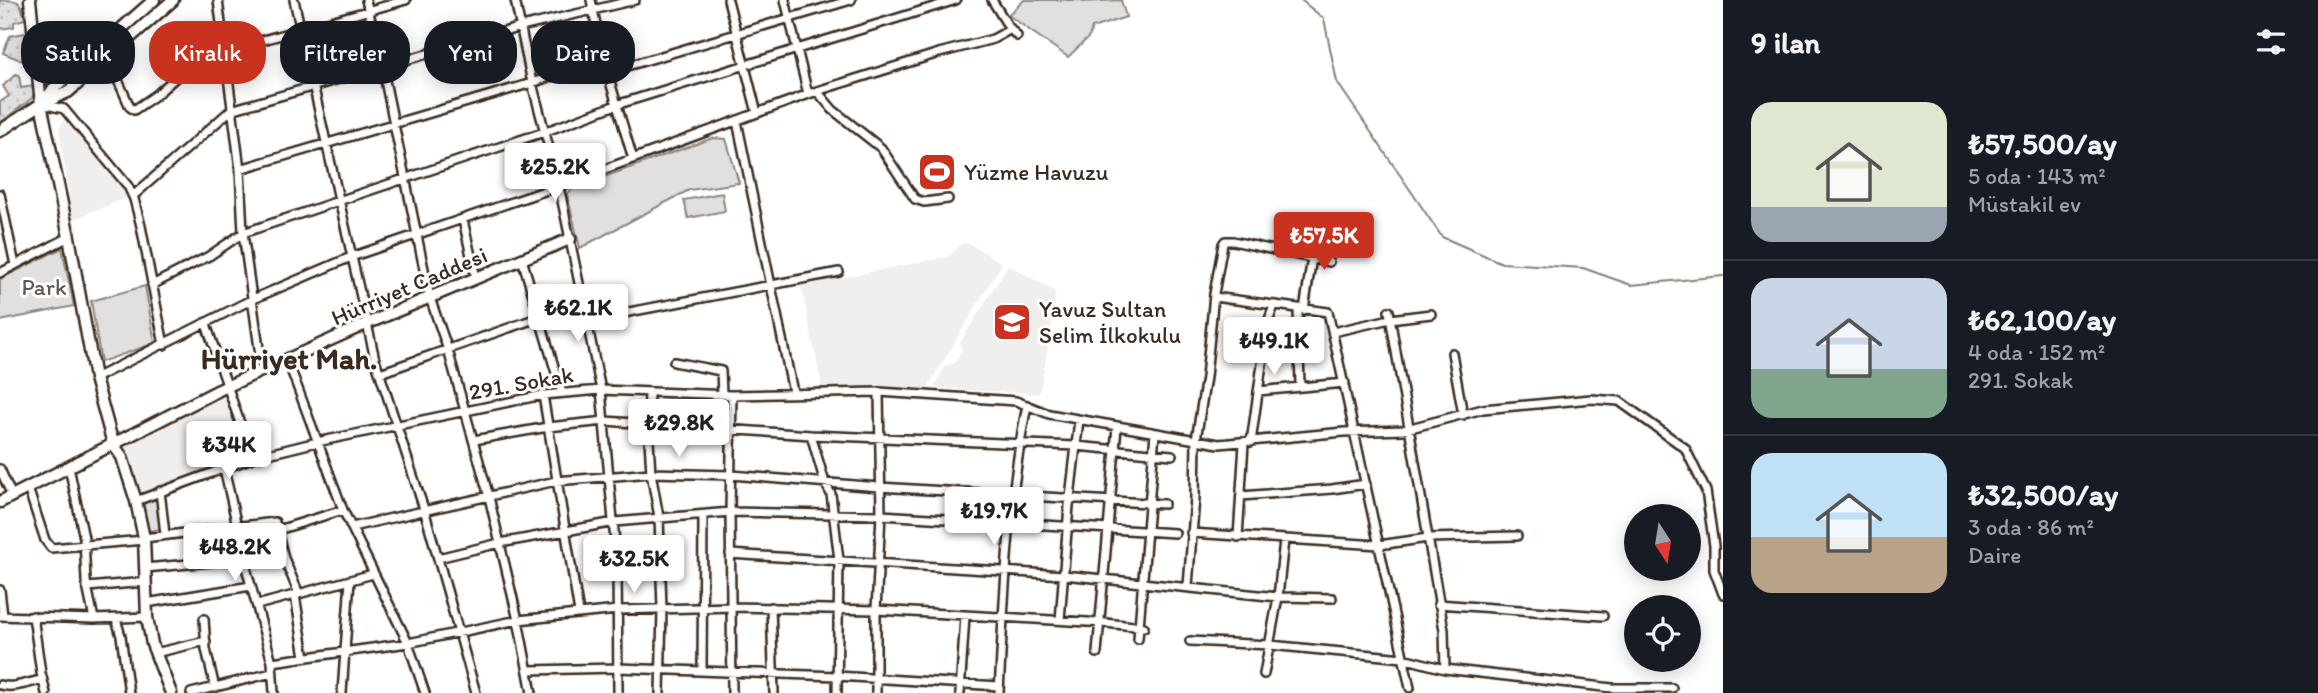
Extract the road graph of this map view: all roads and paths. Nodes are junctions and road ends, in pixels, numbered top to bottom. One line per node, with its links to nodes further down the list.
1 (30, 0): 47 (street)
2 (154, 0): 47 (street)
3 (173, 0): 26 (street)
4 (218, 0): 19 (street)
5 (294, 0): 20 (street)
6 (366, 0): 16 (street)
7 (406, 0): 16 (street)
8 (516, 0): 24 (street)
9 (591, 0): 17 (street)
10 (635, 0): 17 (street)
11 (728, 0): 27 (street)
12 (785, 0): 18 (street)
13 (851, 0): 18 (street)
14 (957, 0): 29 (street)
15 (992, 0): 25 (street)
16 (368, 10): 21 (street); 22 (street)
17 (593, 11): 23 (street); 24 (street)
18 (790, 19): 27 (street); 29 (street)
19 (220, 21)
20 (298, 21)
21 (329, 21)
22 (371, 21)
23 (595, 21)
24 (521, 27): 30 (street); 33 (street)
25 (1011, 29): 28 (street); 45 (street)
26 (135, 34)
27 (736, 34): 31 (street); 32 (street)
28 (1017, 36)
29 (795, 50): 32 (street); 46 (street)
30 (410, 58)
31 (635, 64)
32 (745, 65): 48 (street); 50 (street)
33 (531, 78)
34 (531, 83): 52 (street)
35 (77, 84): 47 (street)
36 (120, 84): 37 (street)
37 (168, 84)
38 (228, 84): 49 (street)
39 (311, 84): 44 (street)
40 (322, 84): 44 (street)
41 (387, 84): 52 (street)
42 (532, 84): 54 (street)
43 (610, 84): 48 (street)
44 (312, 87): 49 (street); 55 (street)
45 (817, 91): 46 (street); 62 (street)
46 (808, 94): 50 (street)
47 (41, 104): 53 (street); 61 (street); 69 (street)
48 (616, 106): 54 (street); 56 (street)
49 (231, 110): 57 (street); 61 (street)
50 (757, 113): 51 (street)
51 (737, 121): 56 (street); 80 (street)
52 (395, 124): 55 (street); 58 (street)
53 (0, 131)
54 (544, 132): 58 (street); 59 (street)
55 (326, 143): 57 (street); 63 (street)
56 (633, 159): 59 (street)
57 (240, 169): 67 (street)
58 (405, 178): 63 (street); 68 (street)
59 (559, 186): 65 (street); 70 (street)
60 (0, 194): 64 (street)
61 (133, 196): 79 (street)
62 (948, 199)
63 (340, 200): 67 (street); 71 (street)
64 (1, 206): 75 (street)
65 (463, 220): 68 (street); 78 (street)
66 (1316, 231): 72 (street)
67 (243, 233): 79 (street); 83 (street)
68 (417, 236): 71 (street); 82 (street)
69 (69, 237): 75 (street); 101 (street)
70 (570, 239): 73 (street, Hürriyet Caddesi); 84 (street)
71 (351, 257): 83 (street); 92 (street)
72 (1313, 258): 74 (street); 81 (street); 86 (street)
73 (522, 259): 78 (street, Hürriyet Caddesi); 89 (street)
74 (1329, 262)
75 (15, 265): 77 (street)
76 (839, 272): 80 (street)
77 (0, 273)
78 (476, 278): 82 (street, Hürriyet Caddesi)
79 (152, 285): 94 (street)
80 (771, 286): 90 (street); 107 (street)
81 (1214, 297): 85 (street); 130 (street)
82 (430, 298): 92 (street, Hürriyet Caddesi); 95 (street)
83 (253, 299): 91 (street); 99 (street)
84 (583, 302): 89 (street); 90 (street)
85 (1274, 306): 86 (street); 106 (street)
86 (1301, 309): 93 (street); 104 (street)
87 (1431, 314): 88 (street)
88 (1390, 315): 93 (street); 123 (street)
89 (539, 316): 95 (street); 109 (street)
90 (587, 320): 105 (street)
91 (206, 324): 94 (street); 103 (street)
92 (366, 324): 97 (street, Hürriyet Caddesi); 100 (street)
93 (1333, 332): 102 (street)
94 (164, 345): 101 (street)
95 (448, 350): 100 (street); 115 (street)
96 (1452, 353): 116 (street)
97 (287, 359): 99 (street, Hürriyet Caddesi); 131 (street)
98 (674, 362): 111 (street)
99 (262, 370): 103 (street, Hürriyet Caddesi)
100 (380, 373): 120 (street)
101 (95, 378): 134 (street)
102 (1345, 383): 104 (street); 125 (street)
103 (228, 386): 134 (street, Hürriyet Caddesi); 139 (street)
104 (1300, 386): 106 (street)
105 (601, 390): 109 (street, 291. Sokak); 110 (street, 291. Sokak); 118 (street)
106 (1258, 391): 133 (street)
107 (793, 392): 108 (street, 291. Sokak); 113 (street, 291. Sokak)
108 (879, 392): 114 (street, 291. Sokak); 128 (street)
109 (562, 393): 112 (street, 291. Sokak)
110 (649, 393): 111 (street, 291. Sokak); 119 (street)
111 (722, 394): 113 (street, 291. Sokak)
112 (543, 395): 115 (street, 291. Sokak); 121 (street)
113 (732, 395): 124 (street)
114 (1027, 405): 117 (street, 291. Sokak); 132 (street)
115 (465, 413): 120 (street, 291. Sokak); 129 (street)
116 (1463, 415): 123 (street, 291. Sokak); 207 (street, 291. Sokak)
117 (1079, 420): 122 (street, 291. Sokak); 135 (street)
118 (605, 421): 119 (street); 121 (street); 144 (street)
119 (648, 424): 124 (street); 143 (street)
120 (397, 425): 131 (street, 291. Sokak); 162 (street)
121 (548, 427): 129 (street); 146 (street)
122 (1117, 427): 126 (street, 291. Sokak); 136 (street)
123 (1409, 428): 125 (street, 291. Sokak); 183 (street)
124 (732, 430): 127 (street); 145 (street)
125 (1355, 431): 133 (street, 291. Sokak); 148 (street)
126 (1155, 433): 130 (street, 291. Sokak); 137 (street)
127 (811, 435): 128 (street); 147 (street)
128 (879, 436): 132 (street); 149 (street)
129 (474, 440): 155 (street)
130 (1196, 440): 133 (street, 291. Sokak); 179 (street)
131 (317, 442): 139 (street, 291. Sokak); 163 (street)
132 (1020, 443): 135 (street); 152 (street)
133 (1247, 443): 154 (street)
134 (113, 444): 140 (street, Hürriyet Caddesi); 157 (street)
135 (1076, 446): 136 (street); 156 (street)
136 (1114, 449): 137 (street); 159 (street)
137 (1153, 453): 138 (street); 160 (street)
138 (1172, 455)
139 (253, 458): 141 (street, 291. Sokak)
140 (69, 467): 150 (street, Hürriyet Caddesi); 187 (street)
141 (224, 468): 151 (street, 291. Sokak); 171 (street)
142 (0, 469): 153 (street)
143 (651, 472): 144 (street); 145 (street); 168 (street)
144 (610, 475): 146 (street); 169 (street)
145 (731, 475): 147 (street); 164 (street)
146 (556, 481): 155 (street); 176 (street)
147 (824, 483): 149 (street); 166 (street)
148 (1366, 484): 154 (street); 188 (street)
149 (879, 487): 152 (street); 167 (street)
150 (28, 488): 153 (street, Hürriyet Caddesi); 187 (street)
151 (160, 491): 157 (street, 291. Sokak); 180 (street)
152 (1013, 495): 156 (street); 170 (street)
153 (12, 496): 158 (street, Hürriyet Caddesi)
154 (1241, 496): 182 (street)
155 (489, 497): 162 (street); 186 (street)
156 (1069, 499): 159 (street); 173 (street)
157 (136, 500): 184 (street)
158 (0, 502)
159 (1111, 502): 160 (street); 174 (street)
160 (1149, 503): 161 (street); 177 (street)
161 (1164, 504)
162 (424, 509): 172 (street); 190 (street)
163 (343, 510): 172 (street); 175 (street)
164 (730, 512): 165 (street); 166 (street); 189 (street)
165 (703, 514): 168 (street); 213 (street)
166 (834, 514): 167 (street); 192 (street)
167 (881, 515): 170 (street); 193 (street)
168 (659, 517): 169 (street); 216 (street)
169 (615, 522): 176 (street); 218 (street)
170 (1009, 524): 173 (street); 195 (street)
171 (236, 525): 175 (street); 180 (street); 191 (street)
172 (352, 527): 196 (street)
173 (1067, 527): 174 (street); 197 (street)
174 (1108, 529): 177 (street); 198 (street)
175 (278, 530): 206 (street)
176 (565, 530): 186 (street); 220 (street)
177 (1146, 532): 178 (street); 201 (street)
178 (1175, 533)
179 (1191, 533): 182 (street); 203 (street)
180 (165, 534): 184 (street)
181 (1517, 536): 183 (street)
182 (1238, 537): 185 (street)
183 (1428, 538): 188 (street); 211 (street)
184 (144, 539): 187 (street); 194 (street)
185 (1284, 540): 188 (street); 208 (street)
186 (500, 543): 190 (street); 230 (street)
187 (85, 544): 204 (street)
188 (1379, 545): 244 (street)
189 (730, 554): 192 (street); 214 (street)
190 (438, 558): 234 (street)
191 (244, 559): 194 (street); 202 (street)
192 (838, 560): 193 (street); 217 (street)
193 (879, 563): 195 (street); 219 (street)
194 (145, 568): 200 (street)
195 (1005, 571): 197 (street); 226 (street)
196 (373, 573): 199 (street); 238 (street)
197 (1064, 575): 198 (street); 231 (street)
198 (1103, 578): 201 (street); 232 (street)
199 (350, 580): 206 (street); 240 (street)
200 (146, 582): 204 (street); 210 (street)
201 (1142, 582): 203 (street); 233 (street)
202 (251, 586): 210 (street); 212 (street)
203 (1188, 586): 208 (street)
204 (87, 587): 227 (street)
205 (0, 590): 221 (street)
206 (297, 594): 212 (street); 243 (street)
207 (1723, 594)
208 (1278, 597): 209 (street); 239 (street)
209 (1332, 597)
210 (146, 603): 225 (street)
211 (1438, 604): 224 (street); 247 (street)
212 (257, 605): 245 (street)
213 (702, 607): 214 (street); 216 (street); 250 (street)
214 (732, 607): 215 (street); 252 (street)
215 (771, 607): 217 (street); 254 (street)
216 (662, 609): 218 (street); 249 (street)
217 (839, 609): 219 (street); 255 (street)
218 (618, 610): 220 (street); 246 (street)
219 (876, 610): 223 (street); 256 (street)
220 (579, 613): 230 (street)
221 (1, 616): 222 (street)
222 (33, 616): 227 (street); 257 (street)
223 (965, 616): 226 (street); 258 (street)
224 (1604, 616)
225 (147, 617): 228 (street); 241 (street)
226 (1003, 617): 231 (street); 264 (street)
227 (94, 619): 228 (street)
228 (116, 619): 267 (street)
229 (204, 620): 236 (street)
230 (518, 620): 234 (street); 248 (street)
231 (1060, 620): 232 (street)
232 (1101, 623): 233 (street); 242 (street)
233 (1142, 627): 235 (street)
234 (457, 631): 238 (street); 273 (street)
235 (1138, 639)
236 (206, 641): 241 (street); 261 (street)
237 (1190, 641): 239 (street)
238 (408, 643): 240 (street); 272 (street)
239 (1270, 645): 244 (street); 253 (street)
240 (346, 652): 243 (street); 271 (street)
241 (155, 653): 268 (street)
242 (1097, 653)
243 (305, 657): 245 (street)
244 (1403, 658): 247 (street); 262 (street)
245 (272, 662): 251 (street)
246 (618, 668): 248 (street); 249 (street); 275 (street)
247 (1445, 669): 263 (street)
248 (529, 670): 274 (street)
249 (661, 670): 250 (street); 276 (street)
250 (702, 671): 252 (street)
251 (272, 673): 261 (street); 270 (street)
252 (732, 673): 254 (street); 277 (street)
253 (1264, 674)
254 (774, 675): 255 (street); 278 (street)
255 (837, 676): 256 (street); 279 (street)
256 (876, 677): 258 (street); 280 (street)
257 (42, 680): 259 (street); 266 (street)
258 (960, 682): 264 (street); 281 (street)
259 (21, 683): 260 (street); 265 (street)
260 (0, 685)
261 (215, 688): 269 (street)
262 (1410, 688)
263 (1672, 688)
264 (999, 690)
265 (16, 693)
266 (46, 693)
267 (129, 693)
268 (171, 693)
269 (191, 693)
270 (274, 693)
271 (342, 693)
272 (425, 693)
273 (476, 693)
274 (532, 693)
275 (618, 693)
276 (660, 693)
277 (732, 693)
278 (774, 693)
279 (837, 693)
280 (876, 693)
281 (960, 693)

